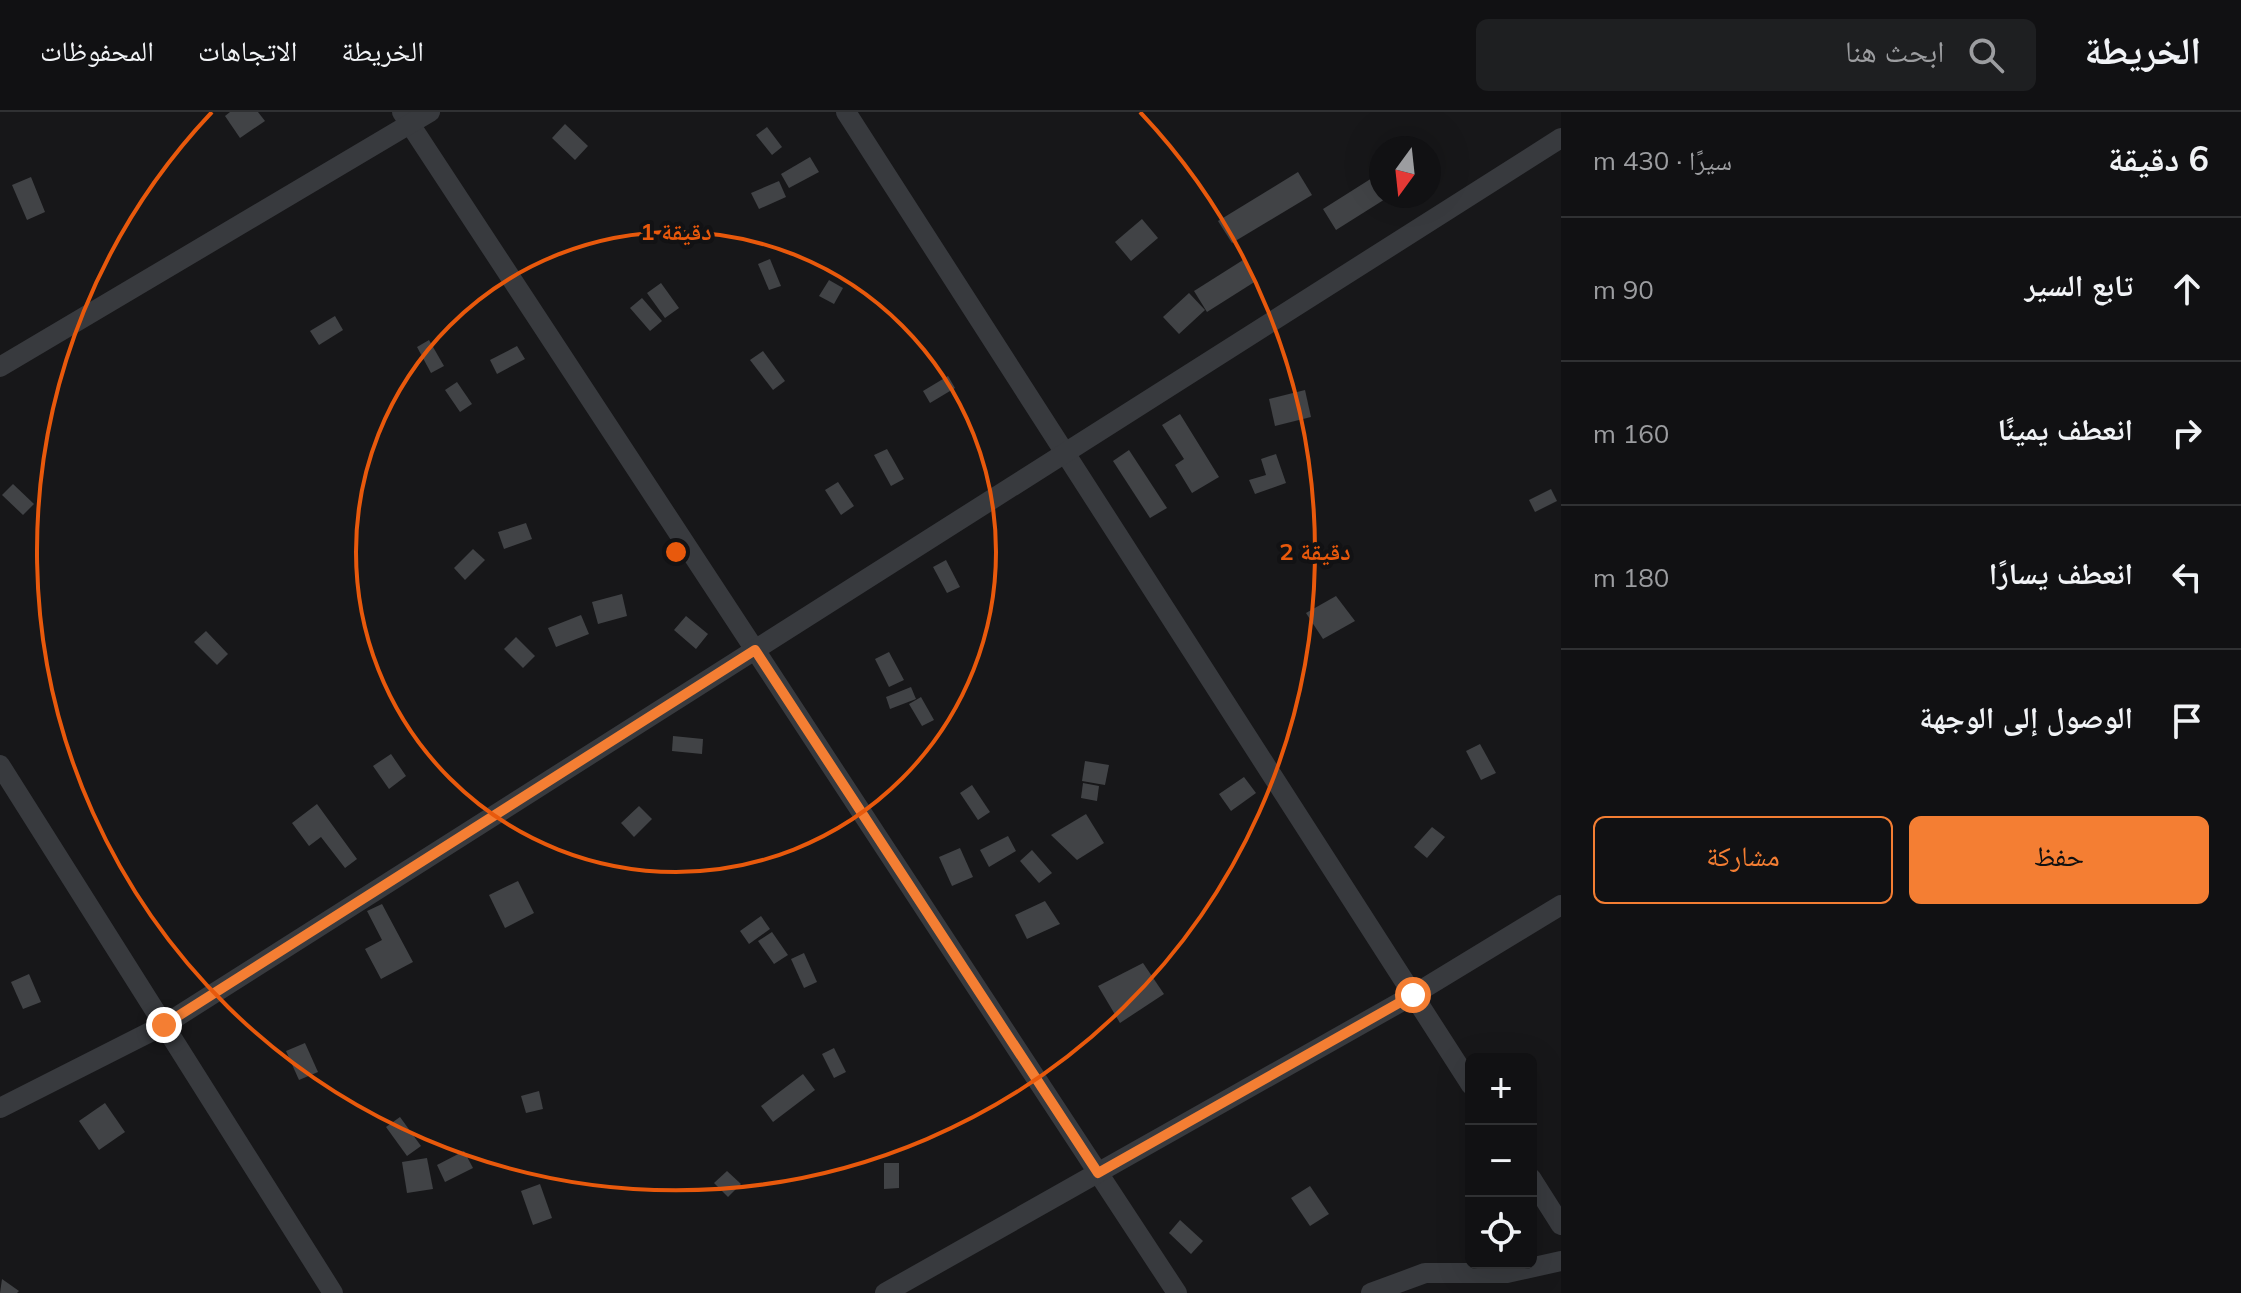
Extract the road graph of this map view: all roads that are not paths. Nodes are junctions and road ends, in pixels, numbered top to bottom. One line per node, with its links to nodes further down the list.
1 (430, 112): 3 (street)
2 (846, 112): 6 (street)
3 (406, 118): 5 (street); 7 (street)
4 (1561, 138): 6 (street)
5 (0, 367)
6 (1065, 453): 7 (street); 10 (street)
7 (755, 650): 11 (street); 14 (street)
8 (0, 765): 11 (street)
9 (1561, 905): 10 (street)
10 (1413, 995): 12 (street); 14 (street)
11 (164, 1025): 13 (street); 18 (street)
12 (1465, 1076)
13 (0, 1108)
14 (1098, 1173): 19 (street); 20 (street)
15 (1537, 1187): 16 (street)
16 (1561, 1225)
17 (1561, 1261): 21 (street)
18 (333, 1293)
19 (885, 1293)
20 (1177, 1293)
21 (1371, 1293)

